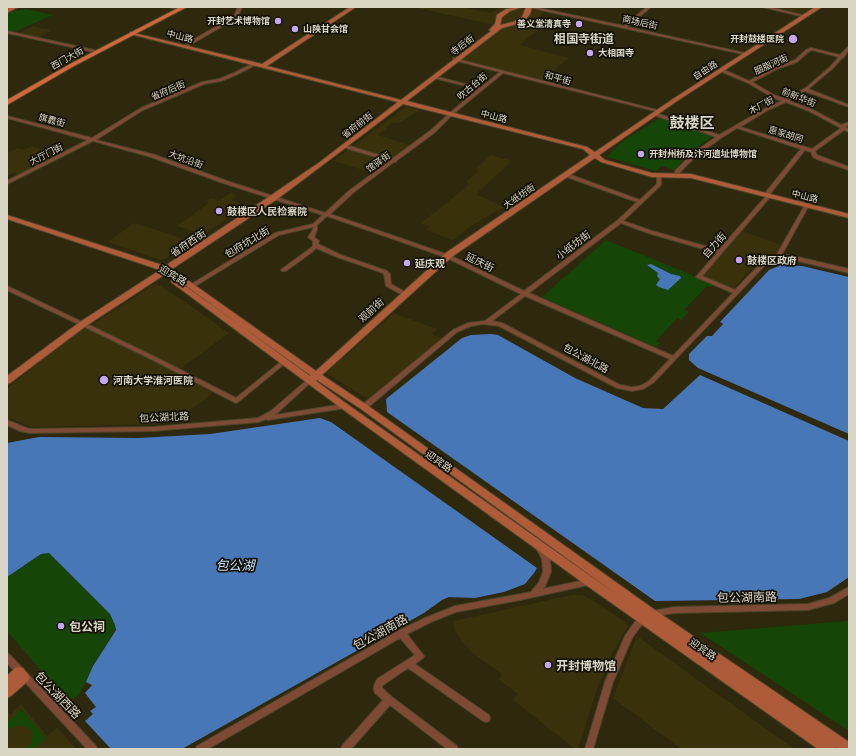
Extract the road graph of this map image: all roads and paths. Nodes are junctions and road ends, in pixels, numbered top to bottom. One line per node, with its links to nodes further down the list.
1 (15, 7): 10 (main road)
2 (178, 7): 14 (main road)
3 (240, 7): 15 (street)
4 (353, 7): 22 (main road)
5 (519, 7): 20 (main road, 寺后街)
6 (529, 7): 12 (street, 商场后街); 20 (main road, 寺后街)
7 (650, 7): 12 (street)
8 (764, 7): 11 (street)
9 (819, 7): 11 (main road, 自由路)
10 (7, 11)
11 (805, 16): 18 (main road, 自由路)
12 (625, 27): 18 (street, 商场后街)
13 (7, 32): 17 (street)
14 (134, 32): 15 (main road, 中山路); 17 (main road, 西门大街); 21 (main road, 中山路); 32 (main road, 西门大街)
15 (187, 45): 22 (main road, 中山路)
16 (848, 49): 19 (street, 木厂街)
17 (94, 51): 29 (main road, 西门大街)
18 (747, 54): 23 (main road, 自由路)
19 (842, 57): 26 (street, 胭脂河街); 28 (street, 木厂街)
20 (455, 60): 24 (street, 和平街); 25 (main road, 寺后街); 30 (main road, 寺后街)
21 (254, 64): 30 (main road, 中山路); 42 (street, 省府后街)
22 (264, 65): 30 (main road, 中山路)
23 (721, 70): 26 (street, 前新华街); 34 (main road, 自由路)
24 (502, 72): 27 (street, 吹古台街); 34 (street, 和平街)
25 (435, 77): 27 (street); 30 (main road, 寺后街)
26 (749, 82): 31 (street, 前新华街)
27 (481, 89): 35 (street, 吹古台街)
28 (806, 90): 31 (street, 木厂街); 33 (street)
29 (7, 99)
30 (401, 101): 35 (main road, 中山路); 43 (main road, 省府前街); 48 (main road, 省府前街)
31 (786, 101): 38 (street, 木厂街); 39 (street, 前新华街)
32 (7, 103)
33 (849, 106)
34 (657, 112): 41 (street, 和平街); 46 (main road, 自由路)
35 (452, 114): 46 (main road, 中山路); 47 (street, 馆驿街)
36 (7, 117): 42 (street, 旗纛街)
37 (849, 123): 39 (street)
38 (737, 127): 41 (street, 木厂街); 44 (street, 惠家胡同)
39 (842, 128): 40 (street, 前新华街); 45 (street)
40 (849, 131)
41 (718, 137): 50 (street, 木厂街)
42 (93, 139): 53 (street, 大厅门街); 55 (street, 大坑沿街)
43 (344, 146): 47 (street); 48 (main road, 省府前街)
44 (804, 148): 45 (street, 惠家胡同); 54 (street, 自力街)
45 (813, 151): 49 (street, 惠家胡同)
46 (598, 153): 50 (main road, 中山路); 51 (main road, 大纸坊街); 52 (main road, 中山路)
47 (394, 161): 58 (street, 馆驿街)
48 (320, 162): 55 (main road, 省府西街)
49 (849, 169)
50 (677, 172): 54 (main road, 中山路)
51 (566, 175): 56 (street); 66 (main road, 大纸坊街)
52 (659, 176): 54 (main road, 中山路); 56 (street, 小纸坊街)
53 (7, 183)
54 (769, 194): 57 (main road, 中山路); 59 (main road, 中山路); 65 (street, 自力街)
55 (271, 197): 58 (street, 延庆街); 68 (main road, 省府西街)
56 (641, 202): 62 (street, 小纸坊街)
57 (807, 206): 59 (main road, 中山路); 67 (street)
58 (327, 215): 63 (street, 馆驿街); 66 (street, 延庆街)
59 (849, 215)
60 (7, 217): 68 (main road, 迎宾路)
61 (7, 221): 68 (main road, 迎宾路)
62 (620, 221): 65 (street); 74 (street, 小纸坊街)
63 (315, 225): 64 (street); 71 (street, 包府坑北街)
64 (315, 245): 69 (street); 75 (street)
65 (720, 252): 73 (street, 自力街)
66 (447, 256): 74 (street, 延庆街); 75 (main road, 观前街)
67 (778, 257): 70 (street); 73 (street, 包公湖北路)
68 (162, 270): 71 (main road, 迎宾路); 77 (main road, 省府西街); 79 (main road, 迎宾路)
69 (284, 270)
70 (849, 271)
71 (192, 286): 81 (main road, 迎宾路)
72 (7, 288): 77 (street)
73 (735, 292): 78 (street, 包公湖北路)
74 (524, 293): 76 (street, 小纸坊街); 78 (street, 延庆街)
75 (405, 294): 81 (main road, 观前街)
76 (487, 322): 78 (street, 包公湖北路); 84 (street, 包公湖北路)
77 (81, 323): 79 (street); 80 (main road, 省府西街); 82 (main road, 省府西街)
78 (673, 358)
79 (285, 362): 81 (main road, 迎宾路)
80 (7, 375)
81 (312, 378): 83 (main road, 迎宾路); 84 (main road, 迎宾路); 85 (street, 包公湖北路)
82 (7, 380)
83 (344, 406): 85 (street); 87 (main road, 迎宾路)
84 (364, 407): 91 (main road, 迎宾路)
85 (259, 420): 86 (street, 包公湖北路)
86 (7, 422)
87 (539, 546): 88 (main road, 迎宾路); 90 (street)
88 (590, 582): 90 (street, 包公湖南路); 92 (main road, 迎宾路)
89 (849, 590): 91 (street, 包公湖南路)
90 (532, 595): 93 (street, 包公湖南路)
91 (651, 613): 92 (street, 包公湖南路); 107 (main road, 迎宾路)
92 (642, 619): 105 (street, 包公湖南路); 106 (main road, 迎宾路)
93 (401, 633): 95 (street); 102 (street, 包公湖南路)
94 (7, 658): 96 (street, 包公湖西路)
95 (408, 663): 99 (street); 100 (street)
96 (22, 675): 97 (main road); 98 (main road); 101 (street, 包公湖西路)
97 (7, 684)
98 (7, 692)
99 (389, 700): 103 (street); 104 (street)
100 (486, 718)
101 (93, 749)
102 (200, 749)
103 (345, 749)
104 (454, 749)
105 (589, 749)
106 (829, 749)
107 (848, 749)

